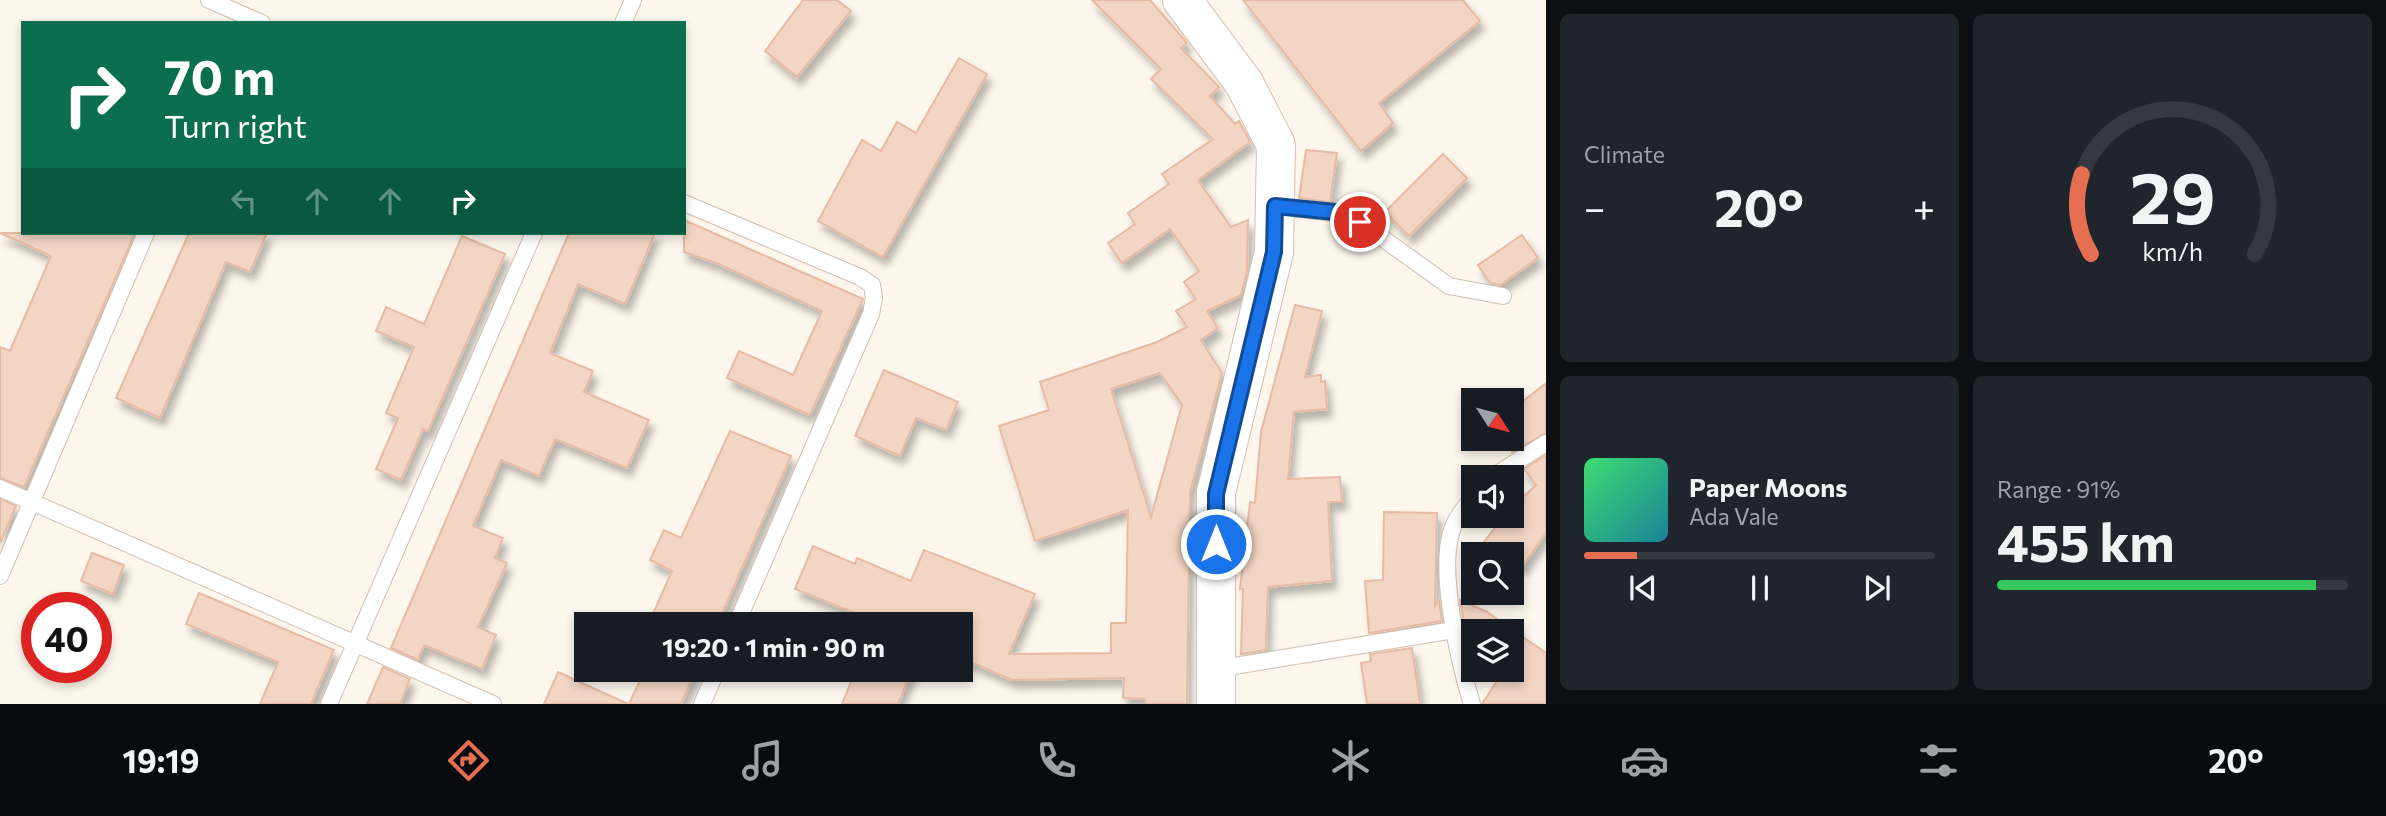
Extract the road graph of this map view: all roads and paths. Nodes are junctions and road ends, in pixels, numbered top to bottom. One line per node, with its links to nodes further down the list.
1 (209, 0): 4 (lane)
2 (633, 0): 6 (lane)
3 (1182, 0): 8 (street)
4 (242, 12): 5 (lane)
5 (258, 21)
6 (624, 21)
7 (686, 204): 18 (lane)
8 (1275, 206): 11 (lane); 22 (street)
9 (145, 235): 15 (lane)
10 (533, 235): 20 (lane)
11 (1503, 296)
12 (1546, 443): 13 (lane)
13 (1511, 465)
14 (0, 488): 15 (lane)
15 (30, 501): 17 (lane); 20 (lane)
16 (1461, 512): 19 (lane)
17 (0, 576)
18 (742, 612)
19 (1454, 630): 22 (lane); 26 (lane)
20 (355, 645): 23 (lane); 24 (lane)
21 (712, 682): 25 (lane)
22 (1216, 687)
23 (329, 704)
24 (493, 704)
25 (702, 704)
26 (1472, 704)

